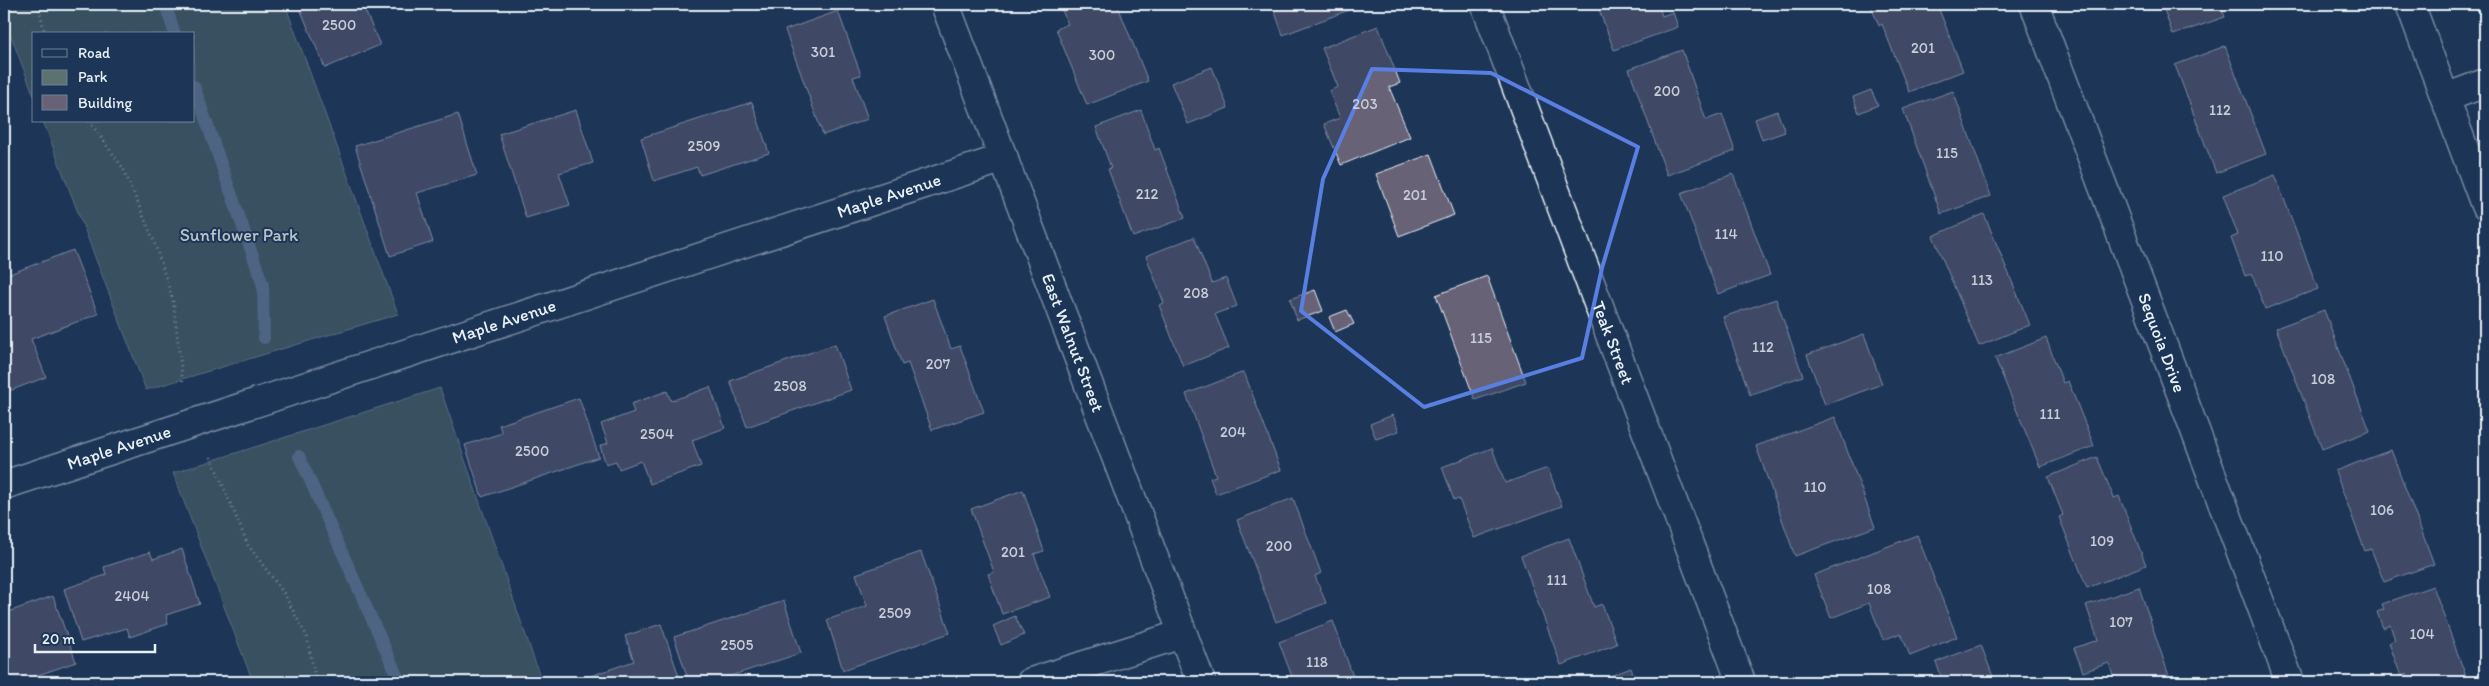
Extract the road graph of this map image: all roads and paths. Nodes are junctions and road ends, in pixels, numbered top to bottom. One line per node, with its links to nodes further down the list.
1 (38, 4): 6 (path)
2 (945, 4): 10 (street, East Walnut Street)
3 (1486, 4): 19 (street, Teak Street)
4 (2034, 4): 20 (street, Sequoia Drive)
5 (2410, 4): 8 (street)
6 (45, 32)
7 (2485, 83): 8 (street)
8 (2445, 98): 11 (street)
9 (90, 122): 12 (path)
10 (1004, 158): 14 (street, Maple Avenue); 15 (street, East Walnut Street)
11 (2485, 205)
12 (183, 384)
13 (211, 456): 16 (path)
14 (4, 485)
15 (1182, 634): 17 (street); 18 (street, East Walnut Street)
16 (316, 682)
17 (1031, 682)
18 (1201, 682)
19 (1741, 682)
20 (2290, 682)

